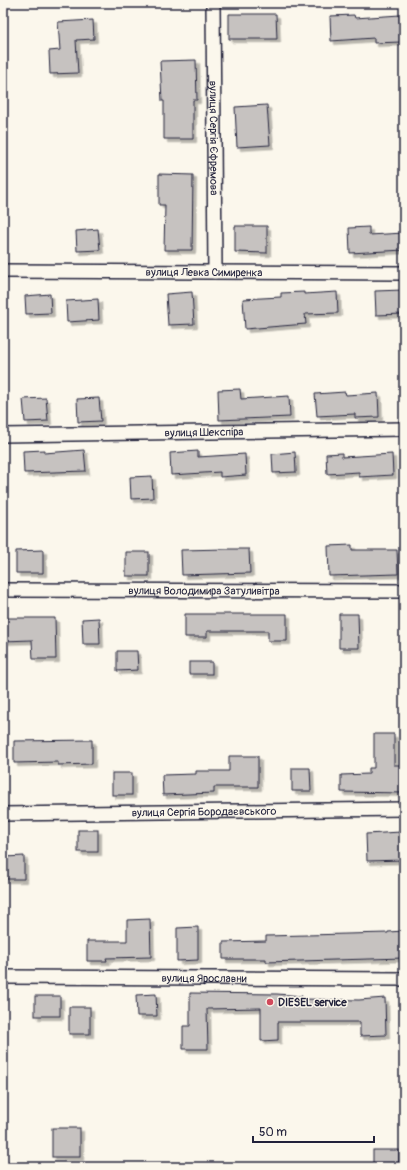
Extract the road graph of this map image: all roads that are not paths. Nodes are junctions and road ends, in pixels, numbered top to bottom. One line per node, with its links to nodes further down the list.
1 (212, 3): 3 (street, вулиця Сергія Єфремова)
2 (3, 271): 3 (street, вулиця Левка Симиренка)
3 (215, 272): 4 (street, вулиця Левка Симиренка)
4 (404, 273)
5 (404, 429): 6 (street, вулиця Шекспіра)
6 (3, 435)
7 (3, 590): 8 (street, вулиця Володимира Затуливітра)
8 (404, 591)
9 (404, 809): 10 (street, вулиця Сергія Бородаєвського)
10 (3, 814)
11 (3, 977): 12 (street, вулиця Ярославни)
12 (404, 979)

